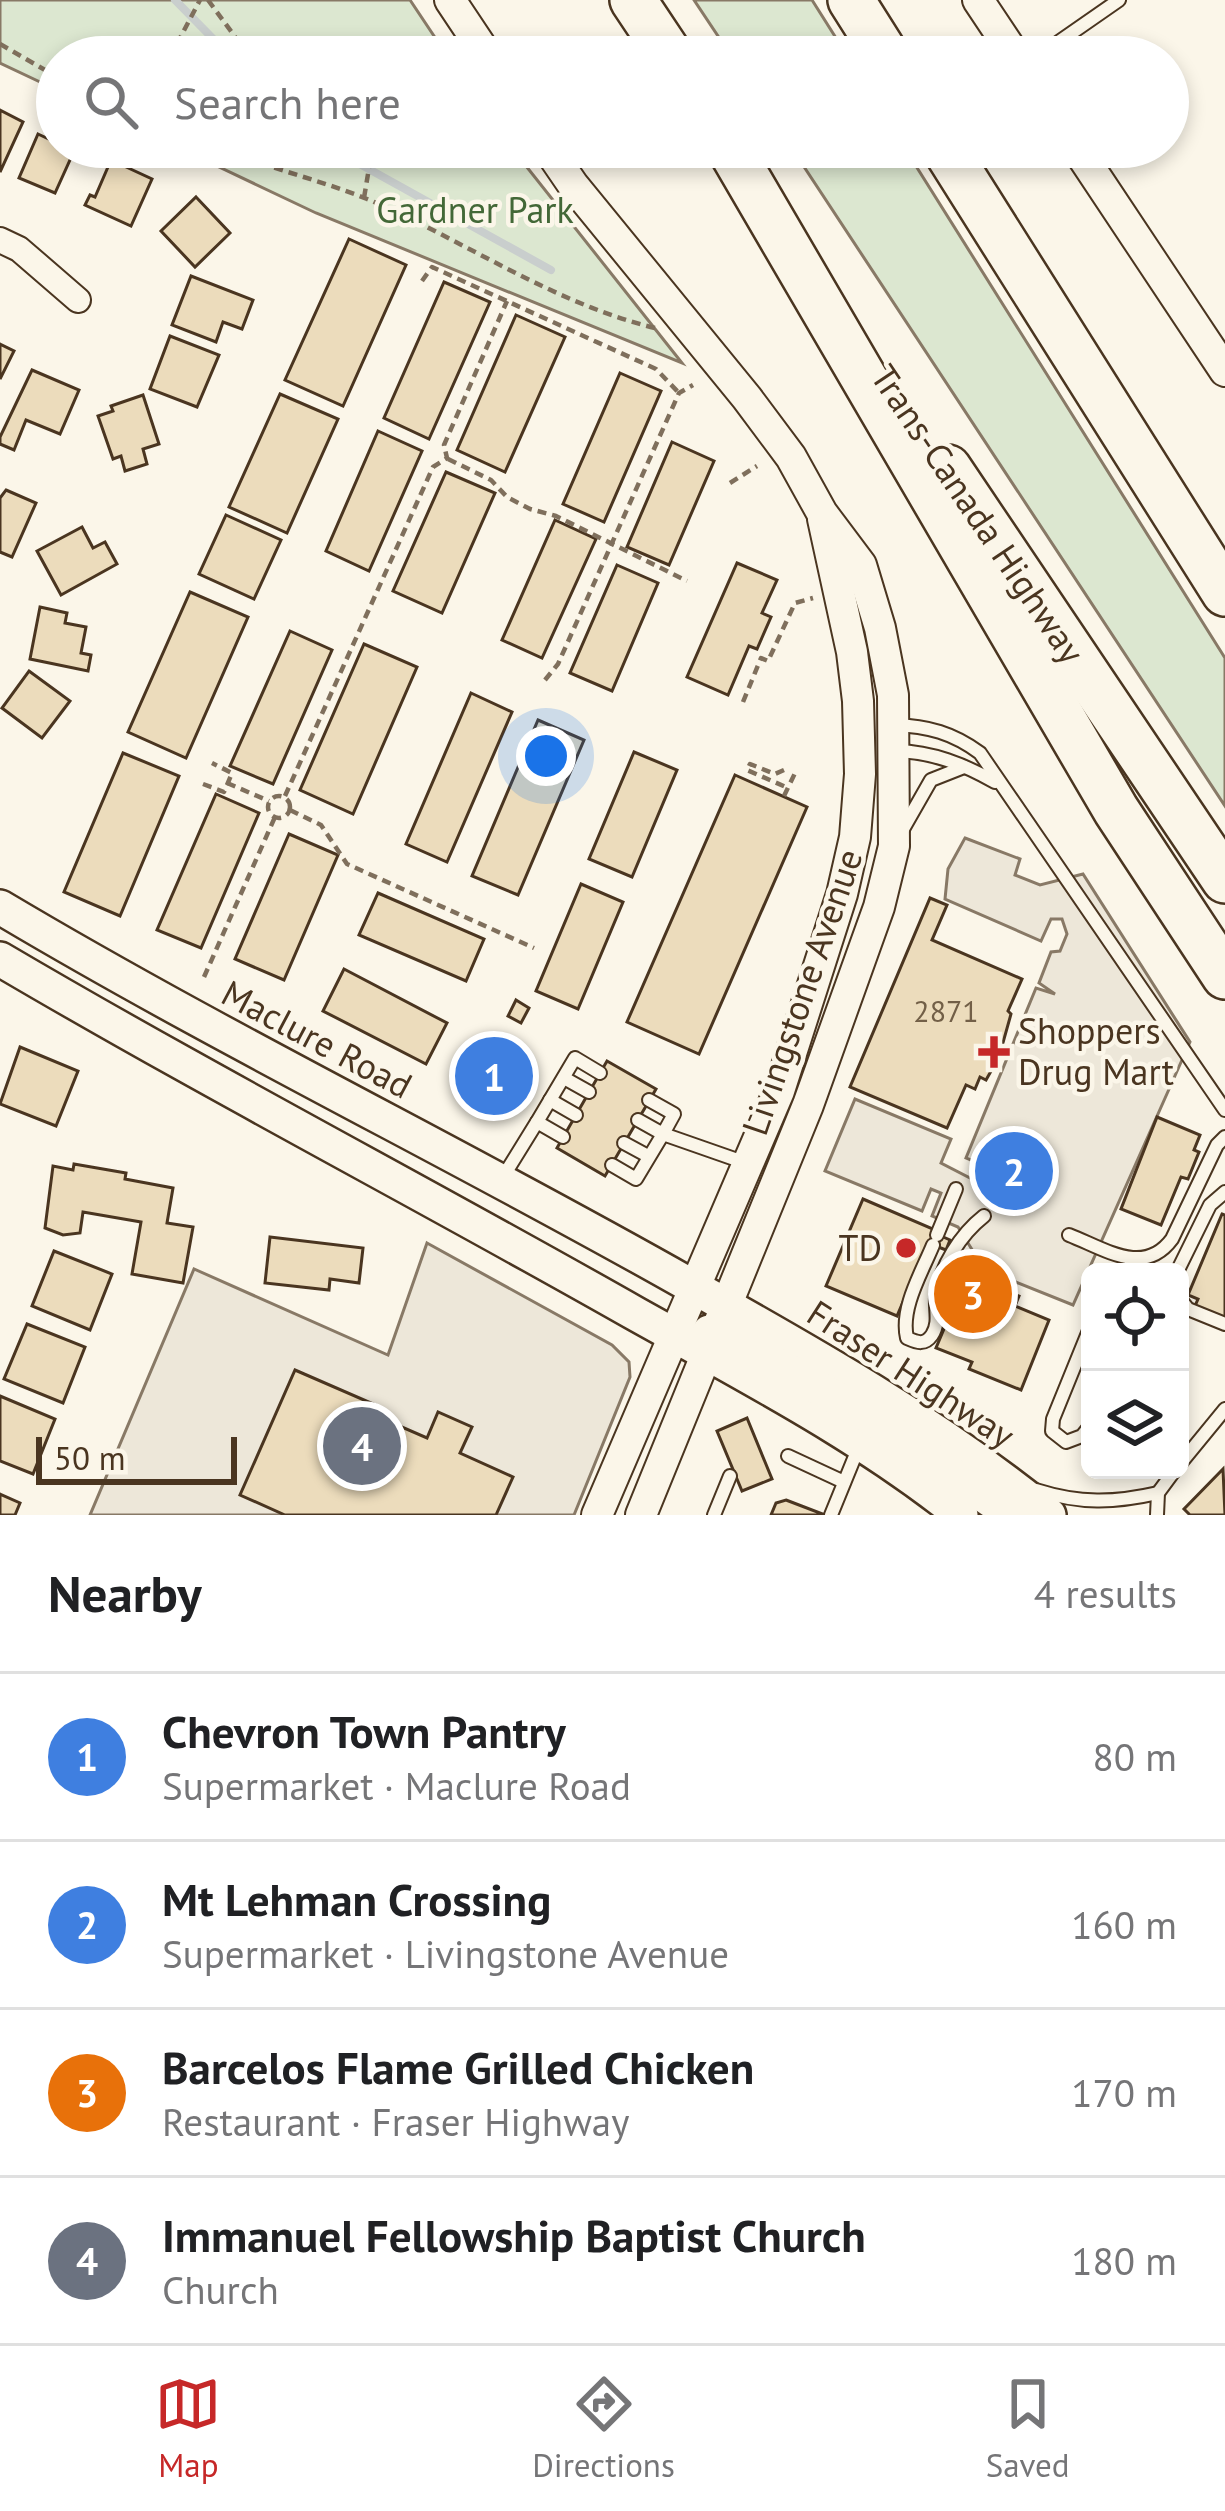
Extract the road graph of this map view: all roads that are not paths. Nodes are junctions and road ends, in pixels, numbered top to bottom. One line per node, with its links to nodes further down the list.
1 (450, 0): 6 (street)
2 (633, 0): 7 (highway)
3 (851, 0): 8 (highway)
4 (978, 0): 9 (street)
5 (1119, 0): 10 (lane)
6 (474, 36)
7 (657, 36)
8 (874, 36)
9 (1002, 36)
10 (1067, 36)
11 (562, 168): 20 (street, Livingstone Avenue)
12 (742, 168): 31 (highway)
13 (744, 168): 28 (highway, Trans-Canada Highway)
14 (957, 168): 19 (highway)
15 (1090, 168): 18 (street)
16 (0, 240): 17 (street)
17 (78, 300)
18 (1225, 371)
19 (1088, 375): 21 (highway); 22 (highway)
20 (822, 513): 23 (street, Livingstone Avenue); 24 (street, Livingstone Avenue)
21 (1225, 557)
22 (1225, 593)
23 (895, 738): 24 (street); 25 (lane); 26 (lane); 27 (street, Livingstone Avenue)
24 (859, 739): 46 (street, Livingstone Avenue)
25 (964, 767): 26 (lane); 27 (lane)
26 (1001, 786): 37 (lane)
27 (894, 845): 57 (street, Livingstone Avenue)
28 (1225, 880)
29 (0, 907): 48 (main road, Maclure Road)
30 (0, 959): 58 (main road)
31 (1225, 976)
32 (600, 1073): 33 (lane)
33 (564, 1078): 34 (lane); 35 (lane)
34 (589, 1092)
35 (550, 1100): 38 (lane); 40 (lane)
36 (649, 1100): 41 (lane)
37 (1225, 1109)
38 (576, 1115)
39 (638, 1120): 41 (lane)
40 (537, 1122): 42 (lane); 48 (lane)
41 (663, 1134): 45 (lane); 46 (lane)
42 (563, 1137)
43 (1225, 1137): 52 (lane)
44 (624, 1143): 45 (lane)
45 (649, 1156): 47 (lane)
46 (747, 1163): 54 (street, Livingstone Avenue)
47 (612, 1165)
48 (502, 1179): 54 (main road, Maclure Road)
49 (956, 1189): 51 (lane)
50 (1225, 1192): 53 (lane)
51 (984, 1216)
52 (1069, 1234)
53 (1181, 1263)
54 (693, 1286): 57 (main road, Maclure Road); 58 (street, Livingstone Avenue)
55 (1189, 1309): 56 (lane)
56 (1225, 1324)
57 (716, 1331): 58 (main road, Fraser Highway); 62 (main road, Fraser Highway); 67 (main road, Fraser Highway); 71 (street, Livingstone Avenue); 75 (main road)
58 (672, 1334): 70 (street, Livingstone Avenue)
59 (1081, 1350): 61 (lane)
60 (1225, 1409): 63 (lane)
61 (1081, 1436)
62 (860, 1444): 68 (lane); 74 (main road, Fraser Highway)
63 (1189, 1453)
64 (788, 1456): 68 (lane)
65 (730, 1476): 72 (lane)
66 (1169, 1479): 69 (lane)
67 (1001, 1480): 69 (lane); 76 (main road, Fraser Highway)
68 (844, 1482): 73 (lane)
69 (1158, 1493): 77 (lane)
70 (597, 1515)
71 (640, 1515)
72 (714, 1515)
73 (831, 1515)
74 (961, 1515)
75 (1012, 1515)
76 (1048, 1515)
77 (1156, 1515)

